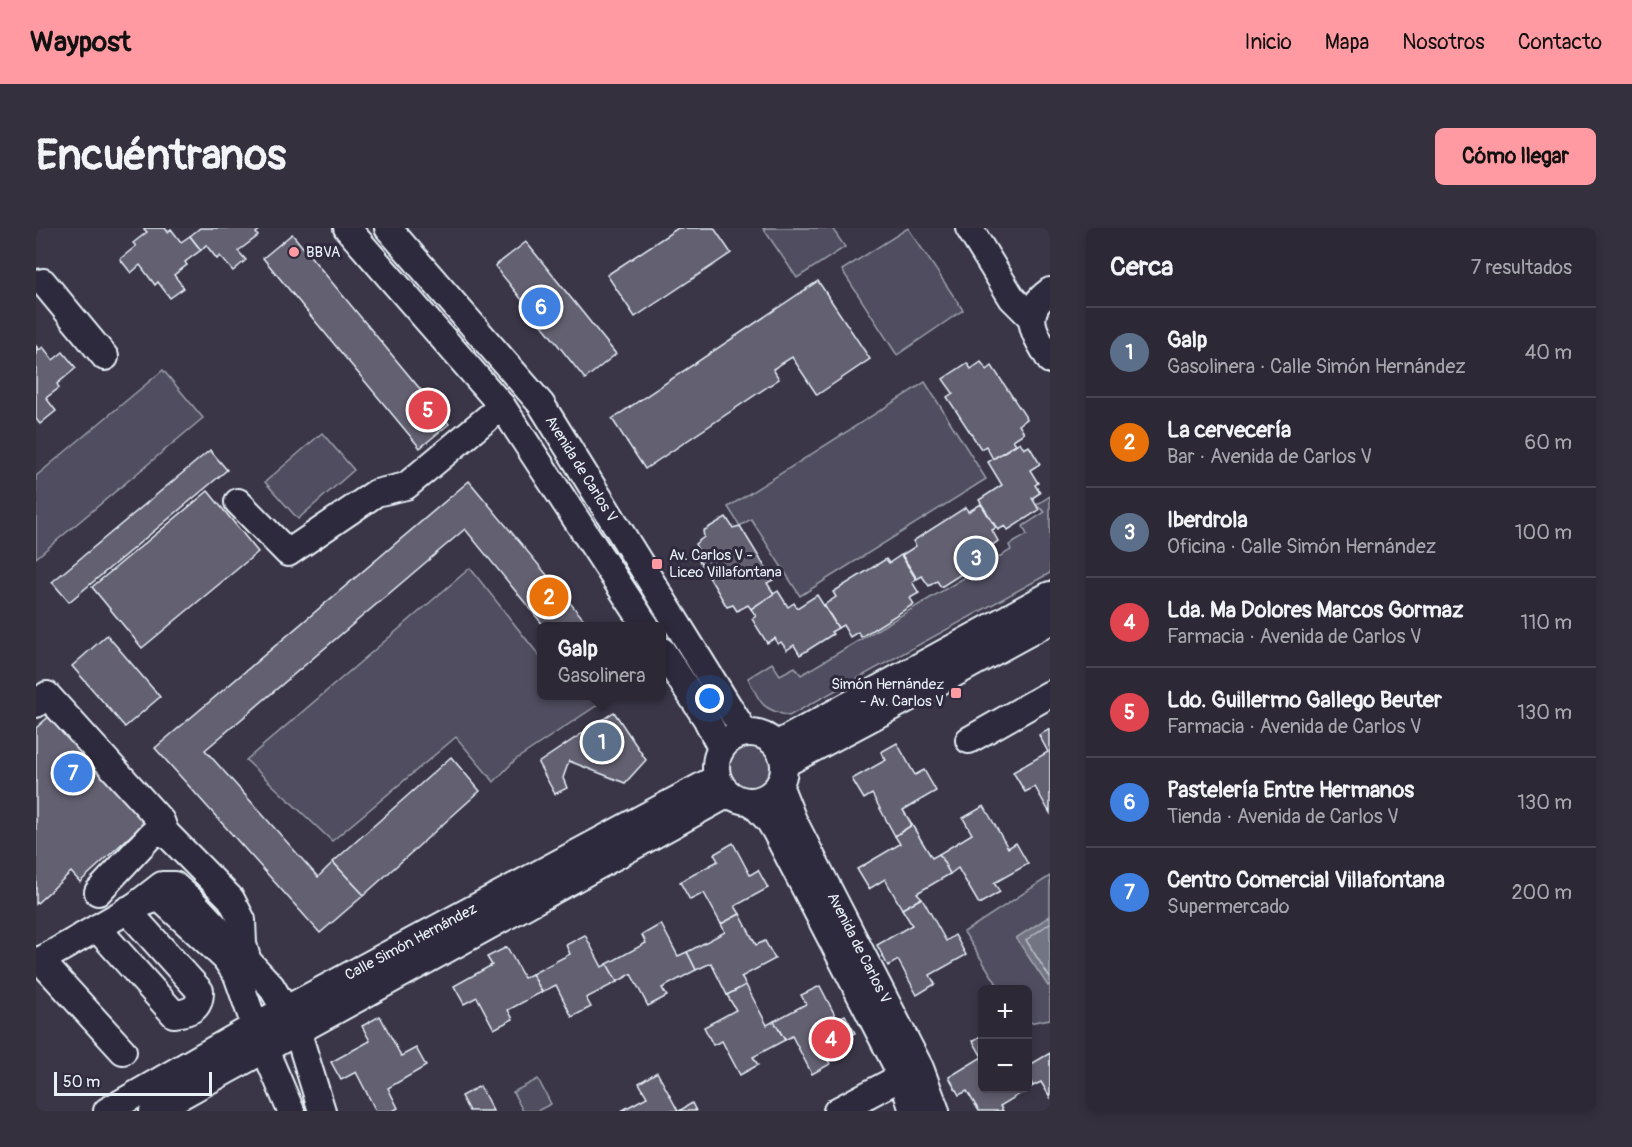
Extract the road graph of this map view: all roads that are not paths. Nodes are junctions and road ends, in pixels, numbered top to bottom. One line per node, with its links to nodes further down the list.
1 (347, 228): 9 (street, Avenida de Carlos V)
2 (388, 228): 17 (street, Avenida de Carlos V)
3 (969, 228): 6 (street)
4 (38, 284): 7 (street)
5 (1050, 291): 6 (street)
6 (1031, 317): 8 (street)
7 (105, 357)
8 (1050, 360)
9 (502, 406): 10 (street); 13 (street, Avenida de Carlos V)
10 (238, 502)
11 (1050, 595): 20 (street)
12 (1050, 621): 20 (street)
13 (643, 622)
14 (666, 657): 19 (street)
15 (1050, 694): 18 (street)
16 (36, 704): 23 (street)
17 (745, 733): 19 (street); 20 (street)
18 (969, 740)
19 (721, 748): 21 (street)
20 (779, 764): 22 (street); 32 (street, Avenida de Carlos V)
21 (722, 786): 22 (street); 29 (street, Calle Simón Hernández)
22 (752, 802): 32 (street, Avenida de Carlos V)
23 (165, 832): 24 (street); 28 (street)
24 (98, 892)
25 (131, 908): 26 (street); 26 (street); 28 (street); 30 (street)
26 (96, 928): 27 (street)
27 (38, 962): 31 (street)
28 (248, 962): 29 (street)
29 (291, 1020): 30 (street, Calle Simón Hernández); 36 (street)
30 (260, 1036): 33 (street, Calle Simón Hernández); 34 (street, Calle Simón Hernández); 35 (street)
31 (123, 1051)
32 (911, 1072): 37 (street); 38 (street, Avenida de Carlos V); 39 (street, Avenida de Carlos V)
33 (107, 1111)
34 (153, 1111)
35 (291, 1111)
36 (322, 1111)
37 (837, 1111)
38 (913, 1111)
39 (936, 1111)

